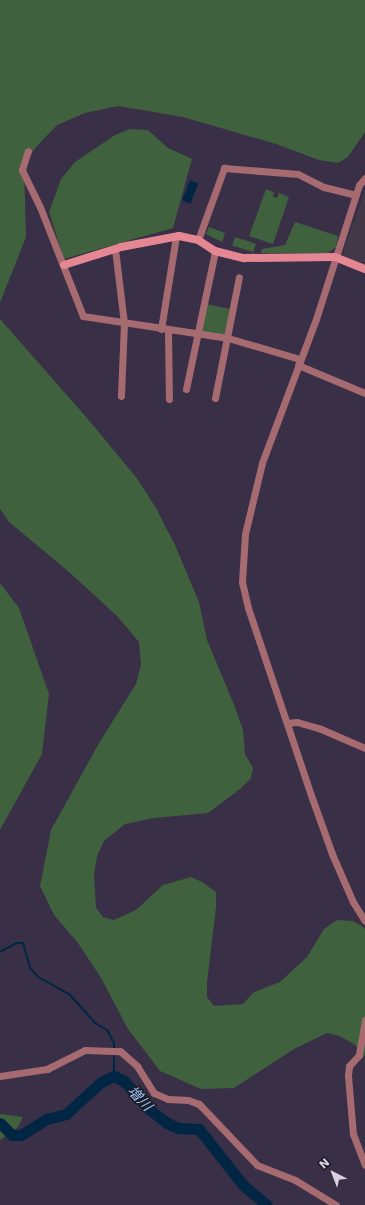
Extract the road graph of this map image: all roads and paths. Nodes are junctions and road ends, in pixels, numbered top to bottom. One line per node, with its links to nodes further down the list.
1 (28, 151): 9 (street)
2 (365, 178): 3 (street)
3 (356, 195): 5 (street); 8 (street)
4 (176, 236): 5 (street); 6 (street); 13 (street)
5 (198, 240): 7 (street)
6 (115, 249): 9 (street); 12 (street)
7 (215, 251): 8 (street); 14 (street)
8 (335, 257): 10 (street); 16 (street)
9 (64, 265): 12 (street)
10 (365, 269)
11 (239, 277): 15 (street)
12 (124, 322): 13 (street); 19 (street)
13 (165, 330): 14 (street); 21 (street)
14 (197, 335): 15 (street); 17 (street)
15 (228, 338): 16 (street); 20 (street)
16 (299, 362): 18 (street); 22 (street)
17 (186, 389)
18 (365, 393)
19 (121, 396)
20 (215, 398)
21 (168, 399)
22 (287, 723): 23 (street); 24 (street)
23 (365, 748)
24 (365, 921)
25 (365, 1020): 27 (street)
26 (0, 1076): 28 (street)
27 (365, 1165)
28 (336, 1205)

